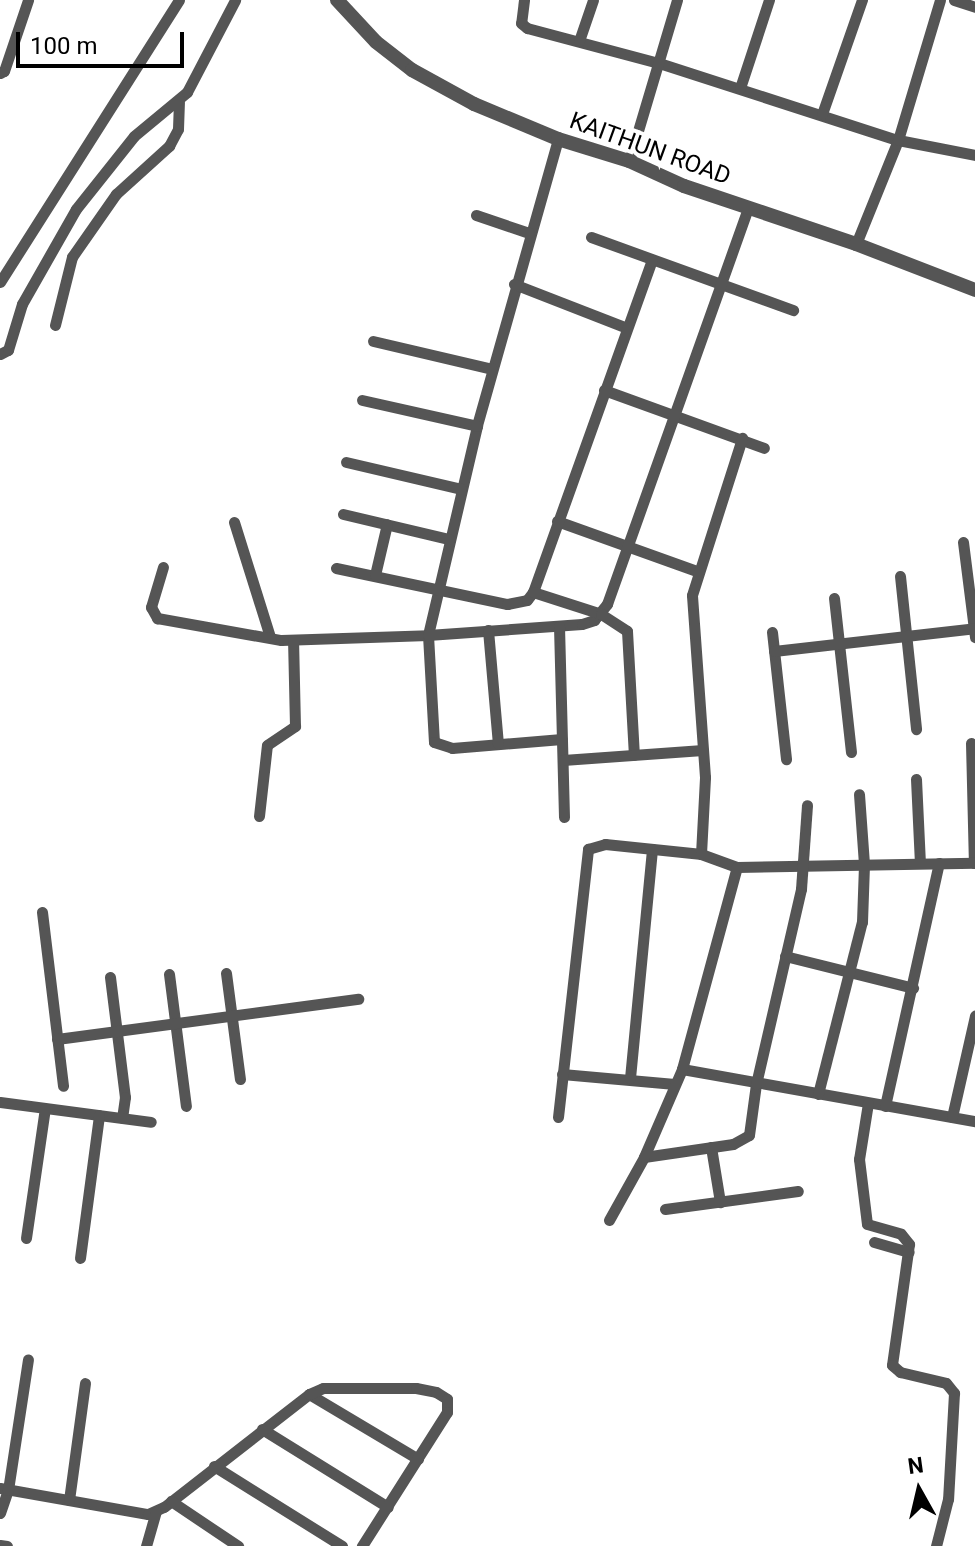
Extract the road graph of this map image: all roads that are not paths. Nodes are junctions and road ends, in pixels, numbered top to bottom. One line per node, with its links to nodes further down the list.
1 (28, 0): 15 (street)
2 (179, 0): 29 (street)
3 (235, 0): 17 (street)
4 (337, 0): 19 (street, KAITHUN ROAD)
5 (524, 0): 13 (street)
6 (593, 0): 13 (street)
7 (677, 0): 14 (street)
8 (769, 0): 16 (street)
9 (862, 0): 18 (street)
10 (940, 0): 20 (street)
11 (954, 0): 12 (street)
12 (975, 7)
13 (579, 41): 14 (street)
14 (659, 63): 16 (street); 22 (street)
15 (0, 73)
16 (740, 88): 18 (street)
17 (179, 102): 34 (street); 37 (street)
18 (822, 114): 20 (street)
19 (558, 139): 22 (street, KAITHUN ROAD); 25 (street)
20 (898, 140): 21 (street); 27 (street)
21 (975, 155)
22 (629, 161): 23 (street, KAITHUN ROAD)
23 (748, 209): 27 (street, KAITHUN ROAD); 31 (street)
24 (476, 215): 25 (street)
25 (529, 233): 30 (street)
26 (591, 237): 28 (street)
27 (856, 244): 32 (street, KAITHUN ROAD)
28 (652, 260): 31 (street); 35 (street)
29 (0, 282)
30 (514, 284): 35 (street); 38 (street)
31 (721, 284): 33 (street); 41 (street)
32 (975, 290)
33 (793, 310)
34 (55, 325)
35 (627, 328): 39 (street)
36 (373, 341): 38 (street)
37 (0, 354)
38 (492, 369): 42 (street)
39 (604, 390): 41 (street); 48 (street)
40 (362, 400): 42 (street)
41 (674, 414): 43 (street); 53 (street)
42 (477, 426): 46 (street)
43 (742, 438): 44 (street); 56 (street)
44 (764, 448)
45 (346, 462): 46 (street)
46 (461, 489): 51 (street)
47 (343, 514): 50 (street)
48 (557, 521): 53 (street); 60 (street)
49 (234, 522): 69 (street)
50 (387, 524): 51 (street); 57 (street)
51 (449, 539): 59 (street)
52 (963, 542): 64 (street)
53 (628, 546): 56 (street); 62 (street)
54 (163, 567): 69 (street)
55 (336, 568): 57 (street)
56 (697, 571): 78 (street)
57 (375, 575): 59 (street)
58 (900, 576): 68 (street)
59 (438, 589): 60 (street); 67 (street)
60 (533, 592): 62 (street)
61 (834, 598): 72 (street)
62 (601, 614): 63 (street); 80 (street)
63 (559, 626): 65 (street); 75 (street)
64 (974, 628): 68 (street); 70 (street)
65 (488, 630): 67 (street); 77 (street)
66 (772, 632): 73 (street)
67 (428, 635): 71 (street); 77 (street)
68 (907, 636): 72 (street); 74 (street)
69 (270, 637): 71 (street)
70 (975, 637)
71 (293, 640): 86 (street)
72 (840, 644): 73 (street); 79 (street)
73 (774, 651): 81 (street)
74 (916, 729)
75 (562, 739): 77 (street); 82 (street)
76 (971, 743): 92 (street)
77 (498, 744)
78 (703, 750): 80 (street); 89 (street)
79 (851, 752)
80 (634, 755): 82 (street)
81 (786, 759)
82 (563, 760): 87 (street)
83 (916, 779): 90 (street)
84 (859, 794): 93 (street)
85 (807, 805): 94 (street)
86 (259, 816)
87 (564, 817)
88 (652, 849): 89 (street); 110 (street); 111 (street)
89 (701, 854): 95 (street)
90 (920, 863): 91 (street); 93 (street)
91 (939, 863): 92 (street); 102 (street)
92 (975, 863)
93 (864, 864): 94 (street); 98 (street)
94 (804, 865): 95 (street); 97 (street)
95 (737, 867): 109 (street)
96 (42, 912): 108 (street)
97 (785, 956): 98 (street); 114 (street)
98 (850, 972): 102 (street); 116 (street)
99 (226, 973): 104 (street)
100 (169, 974): 106 (street)
101 (110, 977): 107 (street)
102 (913, 988): 120 (street)
103 (358, 999): 104 (street)
104 (232, 1015): 106 (street); 112 (street)
105 (975, 1016): 124 (street)
106 (175, 1023): 107 (street); 119 (street)
107 (116, 1031): 108 (street); 125 (street)
108 (57, 1039): 115 (street)
109 (682, 1069): 113 (street); 114 (street)
110 (562, 1074): 111 (street); 123 (street)
111 (630, 1078): 113 (street)
112 (240, 1079)
113 (675, 1084): 129 (street)
114 (756, 1084): 116 (street); 128 (street)
115 (63, 1086)
116 (818, 1094): 118 (street)
117 (0, 1102): 121 (street)
118 (868, 1103): 120 (street); 136 (street)
119 (186, 1106)
120 (885, 1106): 124 (street)
121 (45, 1108): 122 (street); 134 (street)
122 (99, 1115): 125 (street); 137 (street)
123 (558, 1117)
124 (952, 1117): 126 (street)
125 (122, 1118): 127 (street)
126 (975, 1121)
127 (151, 1122)
128 (711, 1147): 129 (street); 131 (street)
129 (644, 1157): 133 (street)
130 (798, 1191): 131 (street)
131 (720, 1202): 132 (street)
132 (665, 1209)
133 (609, 1220)
134 (26, 1238)
135 (874, 1242): 136 (street)
136 (909, 1252): 156 (street)
137 (80, 1258)
138 (28, 1360): 144 (street)
139 (85, 1383): 145 (street)
140 (309, 1394): 141 (street); 142 (street); 142 (street)
141 (262, 1429): 143 (street); 147 (street)
142 (418, 1459): 147 (street)
143 (214, 1466): 146 (street); 154 (street)
144 (4, 1489): 145 (street); 149 (street)
145 (69, 1500): 148 (street)
146 (171, 1501): 148 (street); 153 (street)
147 (388, 1507): 155 (street)
148 (156, 1512): 152 (street)
149 (0, 1513)
150 (0, 1545): 151 (street)
151 (7, 1546)
152 (146, 1546)
153 (238, 1546)
154 (342, 1546)
155 (362, 1546)
156 (936, 1546)

